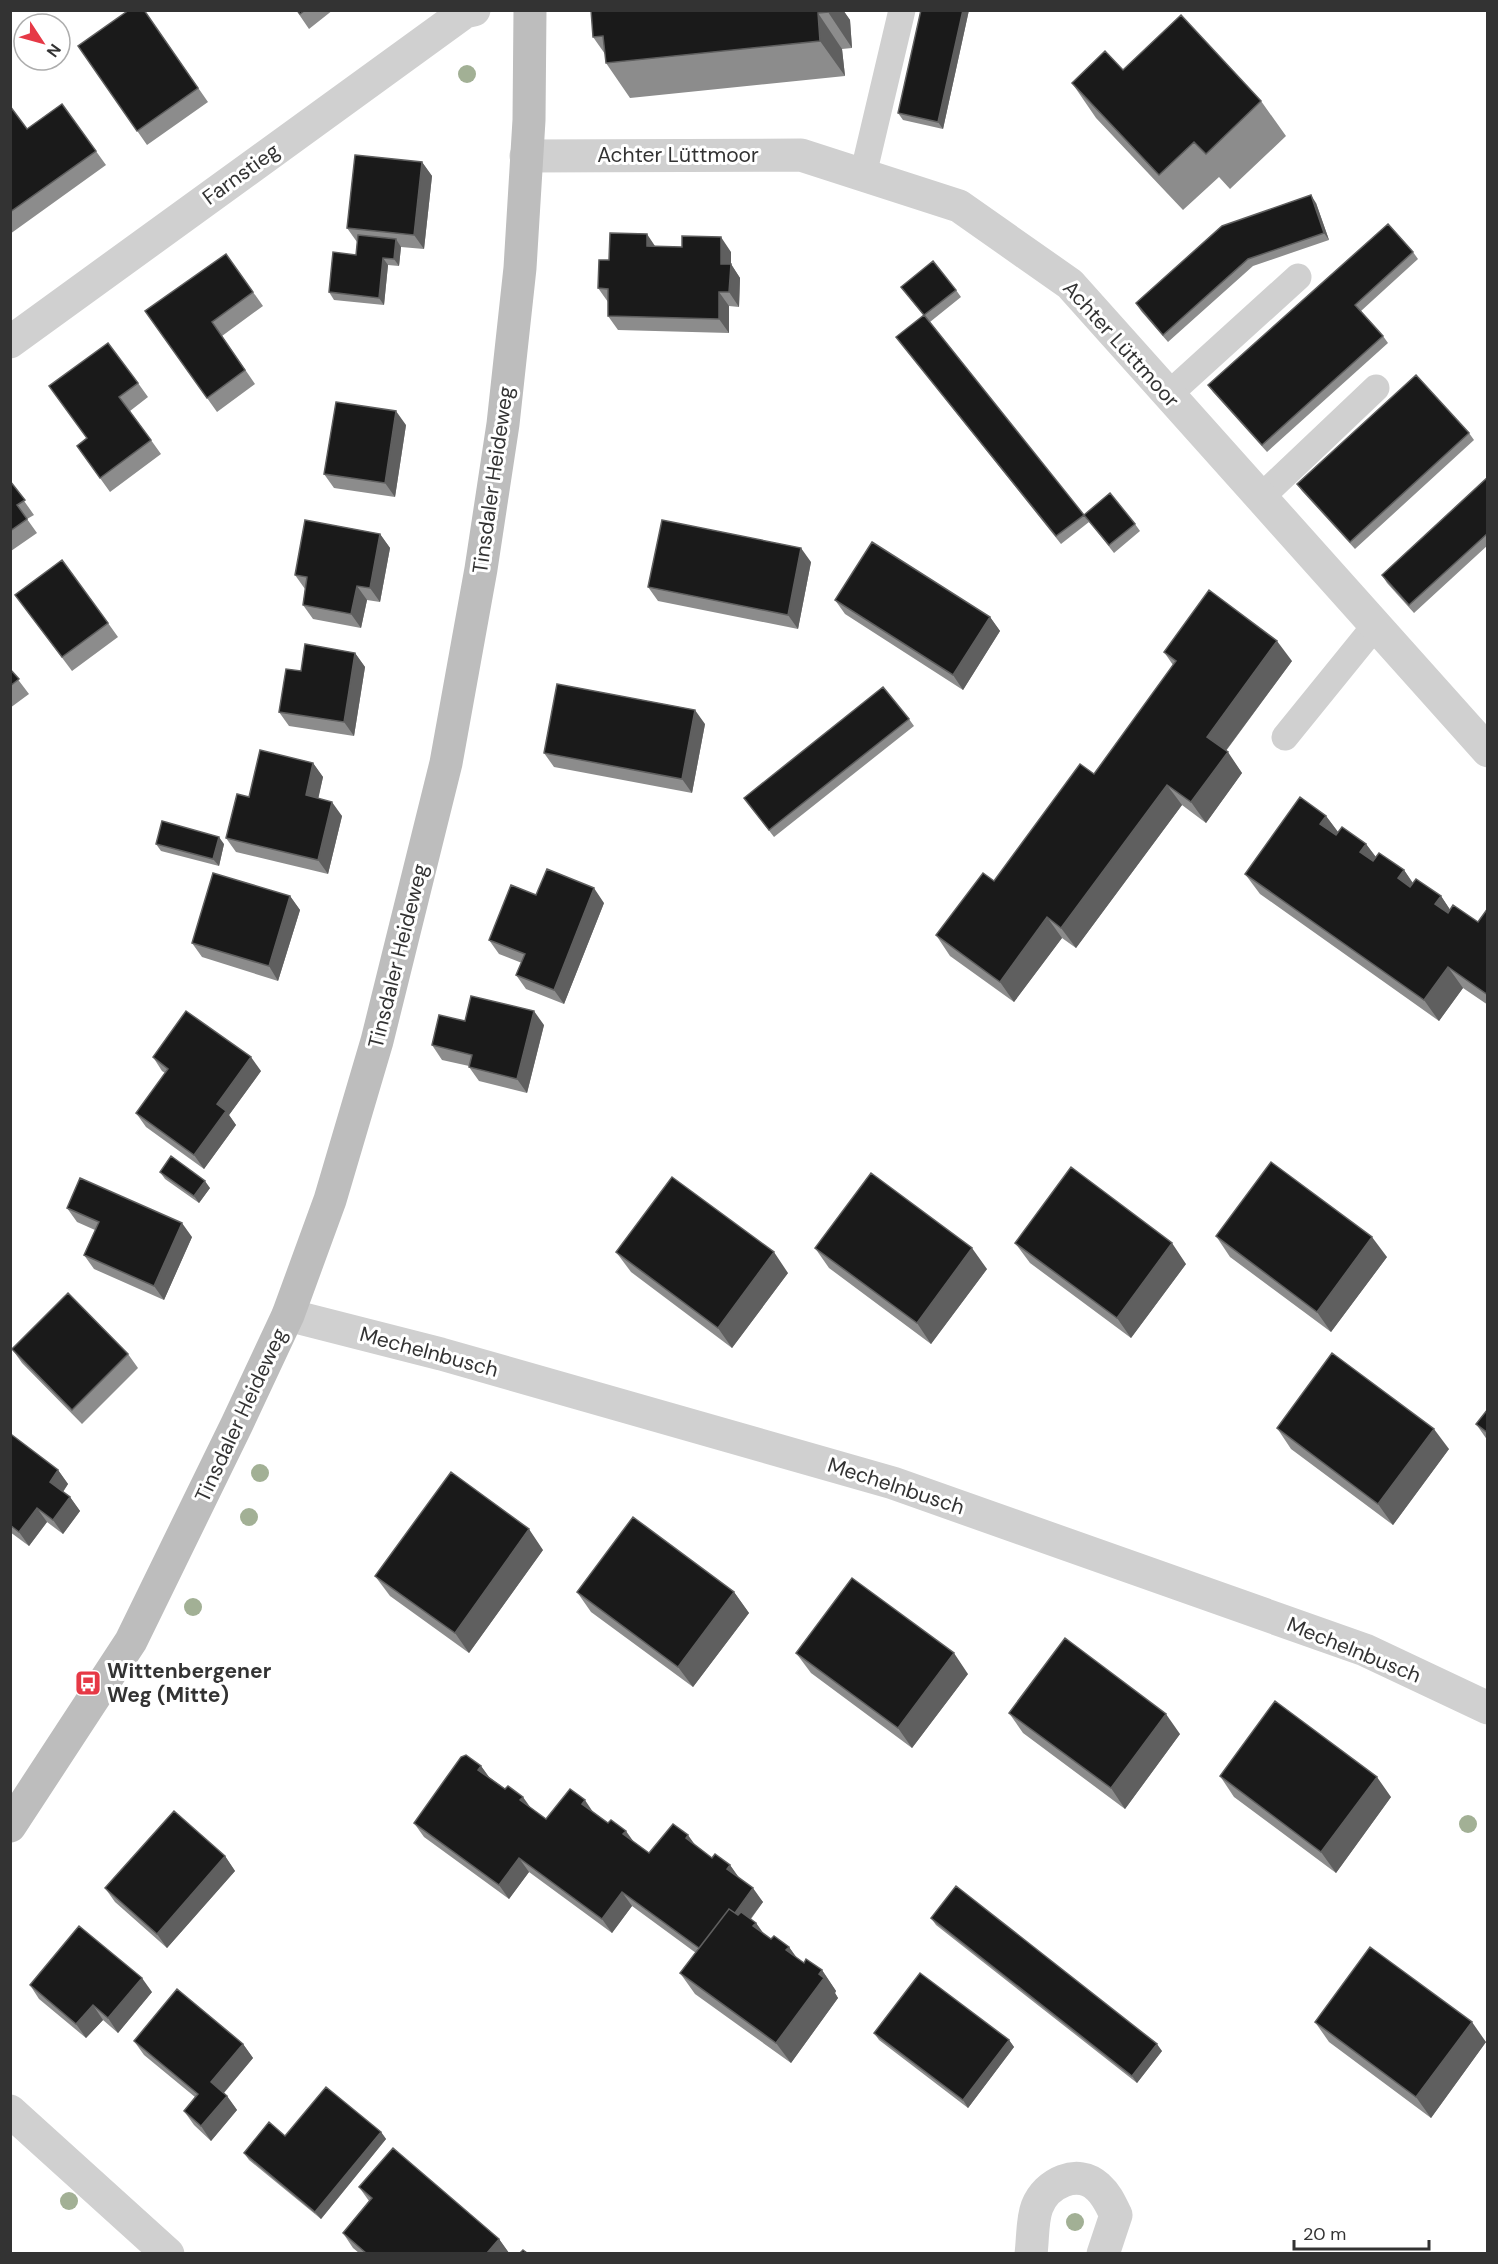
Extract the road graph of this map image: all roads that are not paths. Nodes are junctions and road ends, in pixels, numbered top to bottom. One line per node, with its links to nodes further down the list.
1 (474, 10): 7 (street, Farnstieg)
2 (530, 10): 4 (street, Tinsdaler Heideweg)
3 (902, 10): 5 (lane)
4 (526, 156): 5 (street, Achter Lüttmoor); 14 (street, Tinsdaler Heideweg)
5 (863, 175): 9 (street, Achter Lüttmoor)
6 (1298, 277): 9 (lane)
7 (10, 342)
8 (1376, 388): 10 (lane)
9 (1168, 395): 10 (street, Achter Lüttmoor)
10 (1259, 499): 11 (street, Achter Lüttmoor)
11 (1375, 626): 12 (lane); 13 (street, Achter Lüttmoor)
12 (1285, 737)
13 (1488, 751)
14 (288, 1315): 15 (street, Mechelnbusch); 16 (street, Tinsdaler Heideweg)
15 (1488, 1708)
16 (10, 1826)
17 (10, 2111): 18 (street)
18 (168, 2253)
19 (1031, 2253): 20 (street)
20 (1103, 2253)

